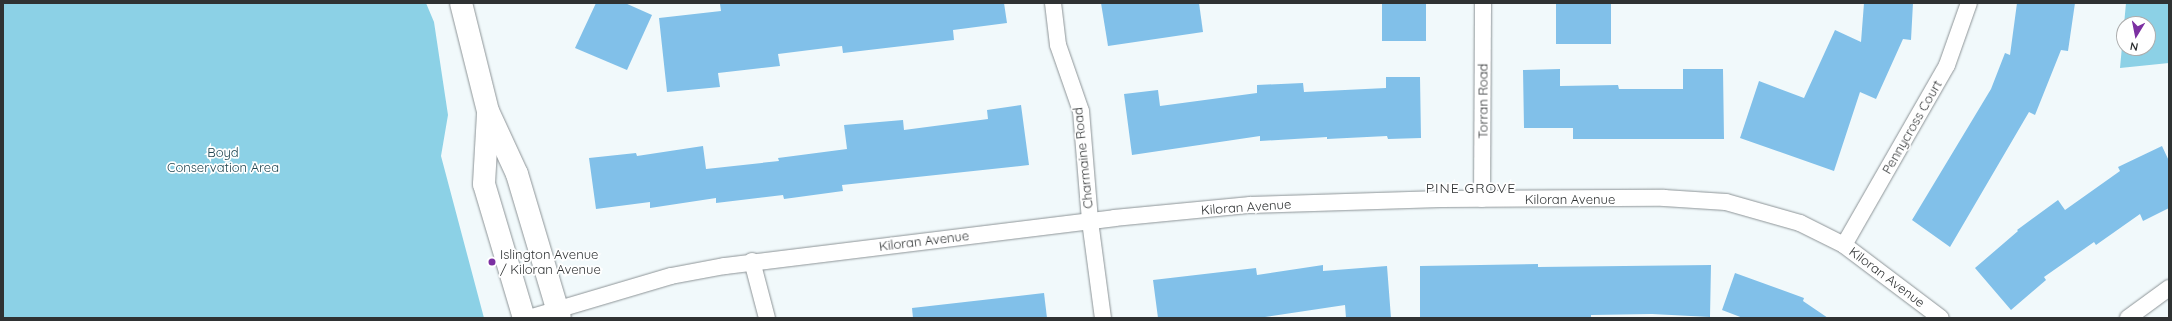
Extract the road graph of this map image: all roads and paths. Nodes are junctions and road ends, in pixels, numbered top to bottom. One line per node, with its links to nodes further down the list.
1 (461, 3): 5 (main road)
2 (1052, 3): 7 (street, Charmaine Road)
3 (1483, 3): 6 (street, Torran Road)
4 (1969, 3): 8 (street, Pennycross Court)
5 (488, 111): 11 (main road); 12 (main road)
6 (1482, 199): 7 (street, Kiloran Avenue); 8 (street, Kiloran Avenue)
7 (1090, 221): 9 (street, Kiloran Avenue); 15 (street, Charmaine Road)
8 (1844, 245): 16 (street, Kiloran Avenue)
9 (752, 261): 11 (street, Kiloran Avenue); 14 (street)
10 (2169, 288): 17 (street)
11 (559, 314): 13 (street, Kiloran Avenue)
12 (524, 318)
13 (529, 318)
14 (767, 318)
15 (1103, 318)
16 (1941, 318)
17 (2128, 318)

